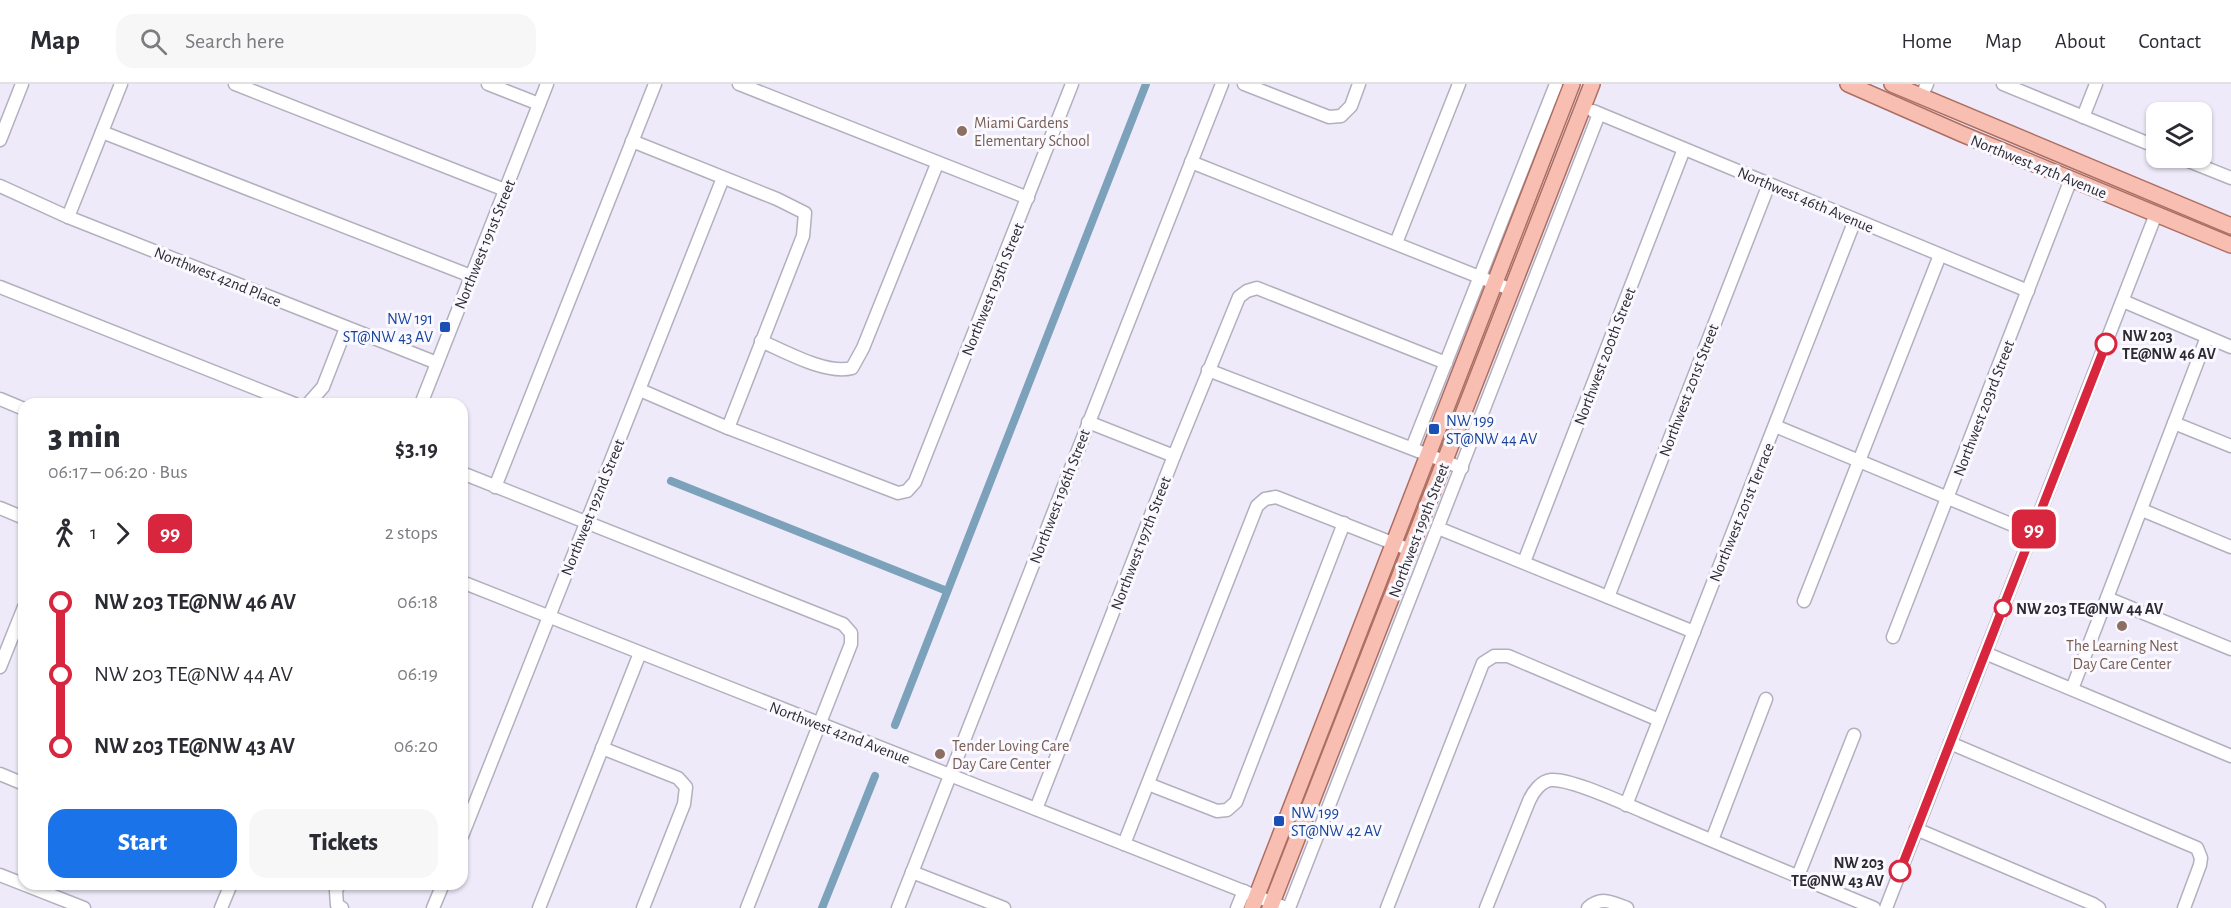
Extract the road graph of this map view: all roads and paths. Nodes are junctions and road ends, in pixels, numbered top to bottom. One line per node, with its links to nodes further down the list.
1 (22, 84): 26 (street)
2 (122, 84): 25 (street)
3 (235, 84): 39 (street)
4 (488, 84): 21 (street)
5 (547, 84): 21 (street, Northwest 191st Street)
6 (655, 84): 27 (street)
7 (739, 84): 32 (street)
8 (1072, 84): 40 (street, Northwest 195th Street)
9 (1222, 84): 31 (street, Northwest 196th Street)
10 (1244, 84): 11 (street)
11 (1359, 84)
12 (1459, 84): 46 (street)
13 (1556, 84): 50 (street)
14 (1572, 84): 51 (main road, Northwest 199th Street)
15 (1592, 84): 22 (main road, Northwest 199th Street)
16 (1848, 84): 36 (main road, Northwest 47th Avenue)
17 (1892, 84): 20 (main road, Northwest 47th Avenue)
18 (2003, 84): 24 (street)
19 (2096, 84): 24 (street)
20 (1924, 90): 30 (main road, Northwest 47th Avenue)
21 (539, 104): 39 (street, Northwest 191st Street)
22 (1583, 108): 23 (street, Northwest 46th Avenue); 53 (main road, Northwest 199th Street)
23 (1599, 114): 29 (street, Northwest 46th Avenue); 79 (street)
24 (2083, 117): 28 (street)
25 (102, 132): 43 (street); 49 (street)
26 (0, 140)
27 (632, 141): 34 (street); 81 (street)
28 (2146, 143)
29 (1684, 149): 37 (street, Northwest 46th Avenue); 93 (street, Northwest 200th Street)
30 (2064, 157): 36 (main road); 41 (main road, Northwest 47th Avenue)
31 (1191, 162): 46 (street); 69 (street, Northwest 196th Street)
32 (937, 164): 40 (street); 58 (street)
33 (2206, 168): 35 (street)
34 (723, 178): 58 (street); 63 (street, Northwest 192nd Street)
35 (2231, 178)
36 (2071, 179): 42 (main road, Northwest 47th Avenue); 54 (street, Northwest 203rd Street)
37 (1769, 184): 44 (street, Northwest 46th Avenue); 95 (street, Northwest 201st Street)
38 (0, 186): 43 (street, Northwest 42nd Place)
39 (505, 190): 49 (street, Northwest 191st Street)
40 (1028, 198): 72 (street, Northwest 195th Street)
41 (2188, 208): 42 (main road); 45 (main road, Northwest 47th Avenue)
42 (2156, 214): 47 (main road, Northwest 47th Avenue); 55 (street)
43 (68, 217): 56 (street, Northwest 42nd Place)
44 (1855, 220): 48 (street, Northwest 46th Avenue); 71 (street, Northwest 201st Terrace)
45 (2231, 226)
46 (1396, 243): 50 (street)
47 (2231, 245)
48 (1940, 255): 54 (street, Northwest 46th Avenue); 77 (street)
49 (471, 276): 60 (street, Northwest 191st Street)
50 (1481, 278): 51 (street); 61 (street)
51 (1496, 284): 53 (street); 75 (main road, Northwest 199th Street)
52 (0, 287): 64 (street)
53 (1512, 290): 78 (main road, Northwest 199th Street)
54 (2028, 291): 82 (street, Northwest 203rd Street)
55 (2123, 301): 57 (street); 89 (street)
56 (346, 328): 60 (street, Northwest 42nd Place); 65 (street)
57 (2207, 337): 59 (street); 70 (street)
58 (761, 341): 72 (street)
59 (2231, 347)
60 (437, 363): 66 (street, Northwest 191st Street)
61 (1446, 363): 62 (street, Northwest 197th Street); 74 (street)
62 (1208, 370): 74 (street); 76 (street, Northwest 197th Street)
63 (640, 390): 72 (street); 86 (street, Northwest 192nd Street)
64 (281, 398)
65 (313, 398)
66 (423, 398)
67 (0, 399): 68 (street)
68 (18, 406)
69 (1088, 422): 76 (street); 115 (street, Northwest 196th Street)
70 (2175, 423): 73 (street); 84 (street)
71 (1775, 426): 77 (street); 100 (street, Northwest 201st Terrace)
72 (728, 428)
73 (2231, 446)
74 (1412, 448): 75 (street)
75 (1429, 455): 78 (street); 90 (main road, Northwest 199th Street)
76 (1174, 456): 119 (street, Northwest 197th Street)
77 (1860, 461): 82 (street); 97 (street)
78 (1445, 462): 79 (street); 92 (main road, Northwest 199th Street)
79 (1462, 468): 88 (street)
80 (468, 476): 81 (street)
81 (495, 487): 86 (street)
82 (1948, 497): 89 (street); 101 (street, Northwest 203rd Street)
83 (0, 508): 85 (street)
84 (2142, 510): 91 (street); 96 (street)
85 (18, 516)
86 (585, 522): 98 (street, Northwest 192nd Street); 109 (street)
87 (1344, 524): 90 (street); 117 (street); 117 (street)
88 (1438, 528): 93 (street); 135 (street)
89 (2032, 533): 104 (street)
90 (1395, 544): 92 (street); 132 (main road, Northwest 199th Street)
91 (2231, 547)
92 (1410, 550): 135 (main road, Northwest 199th Street)
93 (1524, 562): 95 (street)
94 (468, 584): 98 (street, Northwest 42nd Avenue)
95 (1608, 597): 100 (street)
96 (2107, 598): 102 (street); 106 (street)
97 (1804, 601)
98 (549, 616): 103 (street, Northwest 42nd Avenue); 120 (street, Northwest 192nd Street)
99 (18, 622): 105 (street)
100 (1694, 632): 108 (street, Northwest 201st Terrace)
101 (1893, 637)
102 (2231, 649)
103 (640, 653): 109 (street, Northwest 42nd Avenue); 112 (street)
104 (1985, 653): 106 (street); 111 (street)
105 (0, 667)
106 (2072, 689): 113 (street)
107 (1766, 699): 122 (street)
108 (1659, 720): 118 (street, Northwest 201st Terrace); 145 (street)
109 (820, 725): 115 (street, Northwest 42nd Avenue); 141 (street)
110 (1854, 735): 126 (street)
111 (1950, 743): 121 (street); 151 (street)
112 (602, 748): 139 (street); 140 (street)
113 (2231, 756)
114 (0, 774): 116 (street)
115 (950, 774): 119 (street, Northwest 42nd Avenue); 124 (street, Northwest 196th Street)
116 (18, 782)
117 (1148, 784): 123 (street)
118 (1626, 805): 122 (street); 146 (street)
119 (1036, 809): 123 (street, Northwest 42nd Avenue)
120 (468, 821)
121 (1916, 829): 149 (street); 150 (street)
122 (1712, 840): 126 (street)
123 (1124, 844): 132 (street, Northwest 42nd Avenue)
124 (912, 872): 142 (street, Northwest 196th Street); 143 (street)
125 (0, 874): 127 (street)
126 (1798, 876): 148 (street)
127 (18, 881)
128 (40, 890): 136 (street)
129 (228, 890): 137 (street)
130 (336, 890): 134 (street)
131 (440, 890): 138 (street)
132 (1251, 898): 135 (street, Northwest 42nd Avenue); 144 (street)
133 (1591, 905): 147 (street)
134 (340, 906)
135 (1280, 907)
136 (84, 908)
137 (221, 908)
138 (433, 908)
139 (539, 908)
140 (643, 908)
141 (747, 908)
142 (898, 908)
143 (1004, 908)
144 (1237, 908)
145 (1387, 908)
146 (1486, 908)
147 (1627, 908)
148 (1874, 908)
149 (1886, 908)
150 (2099, 908)
151 (2184, 908)

